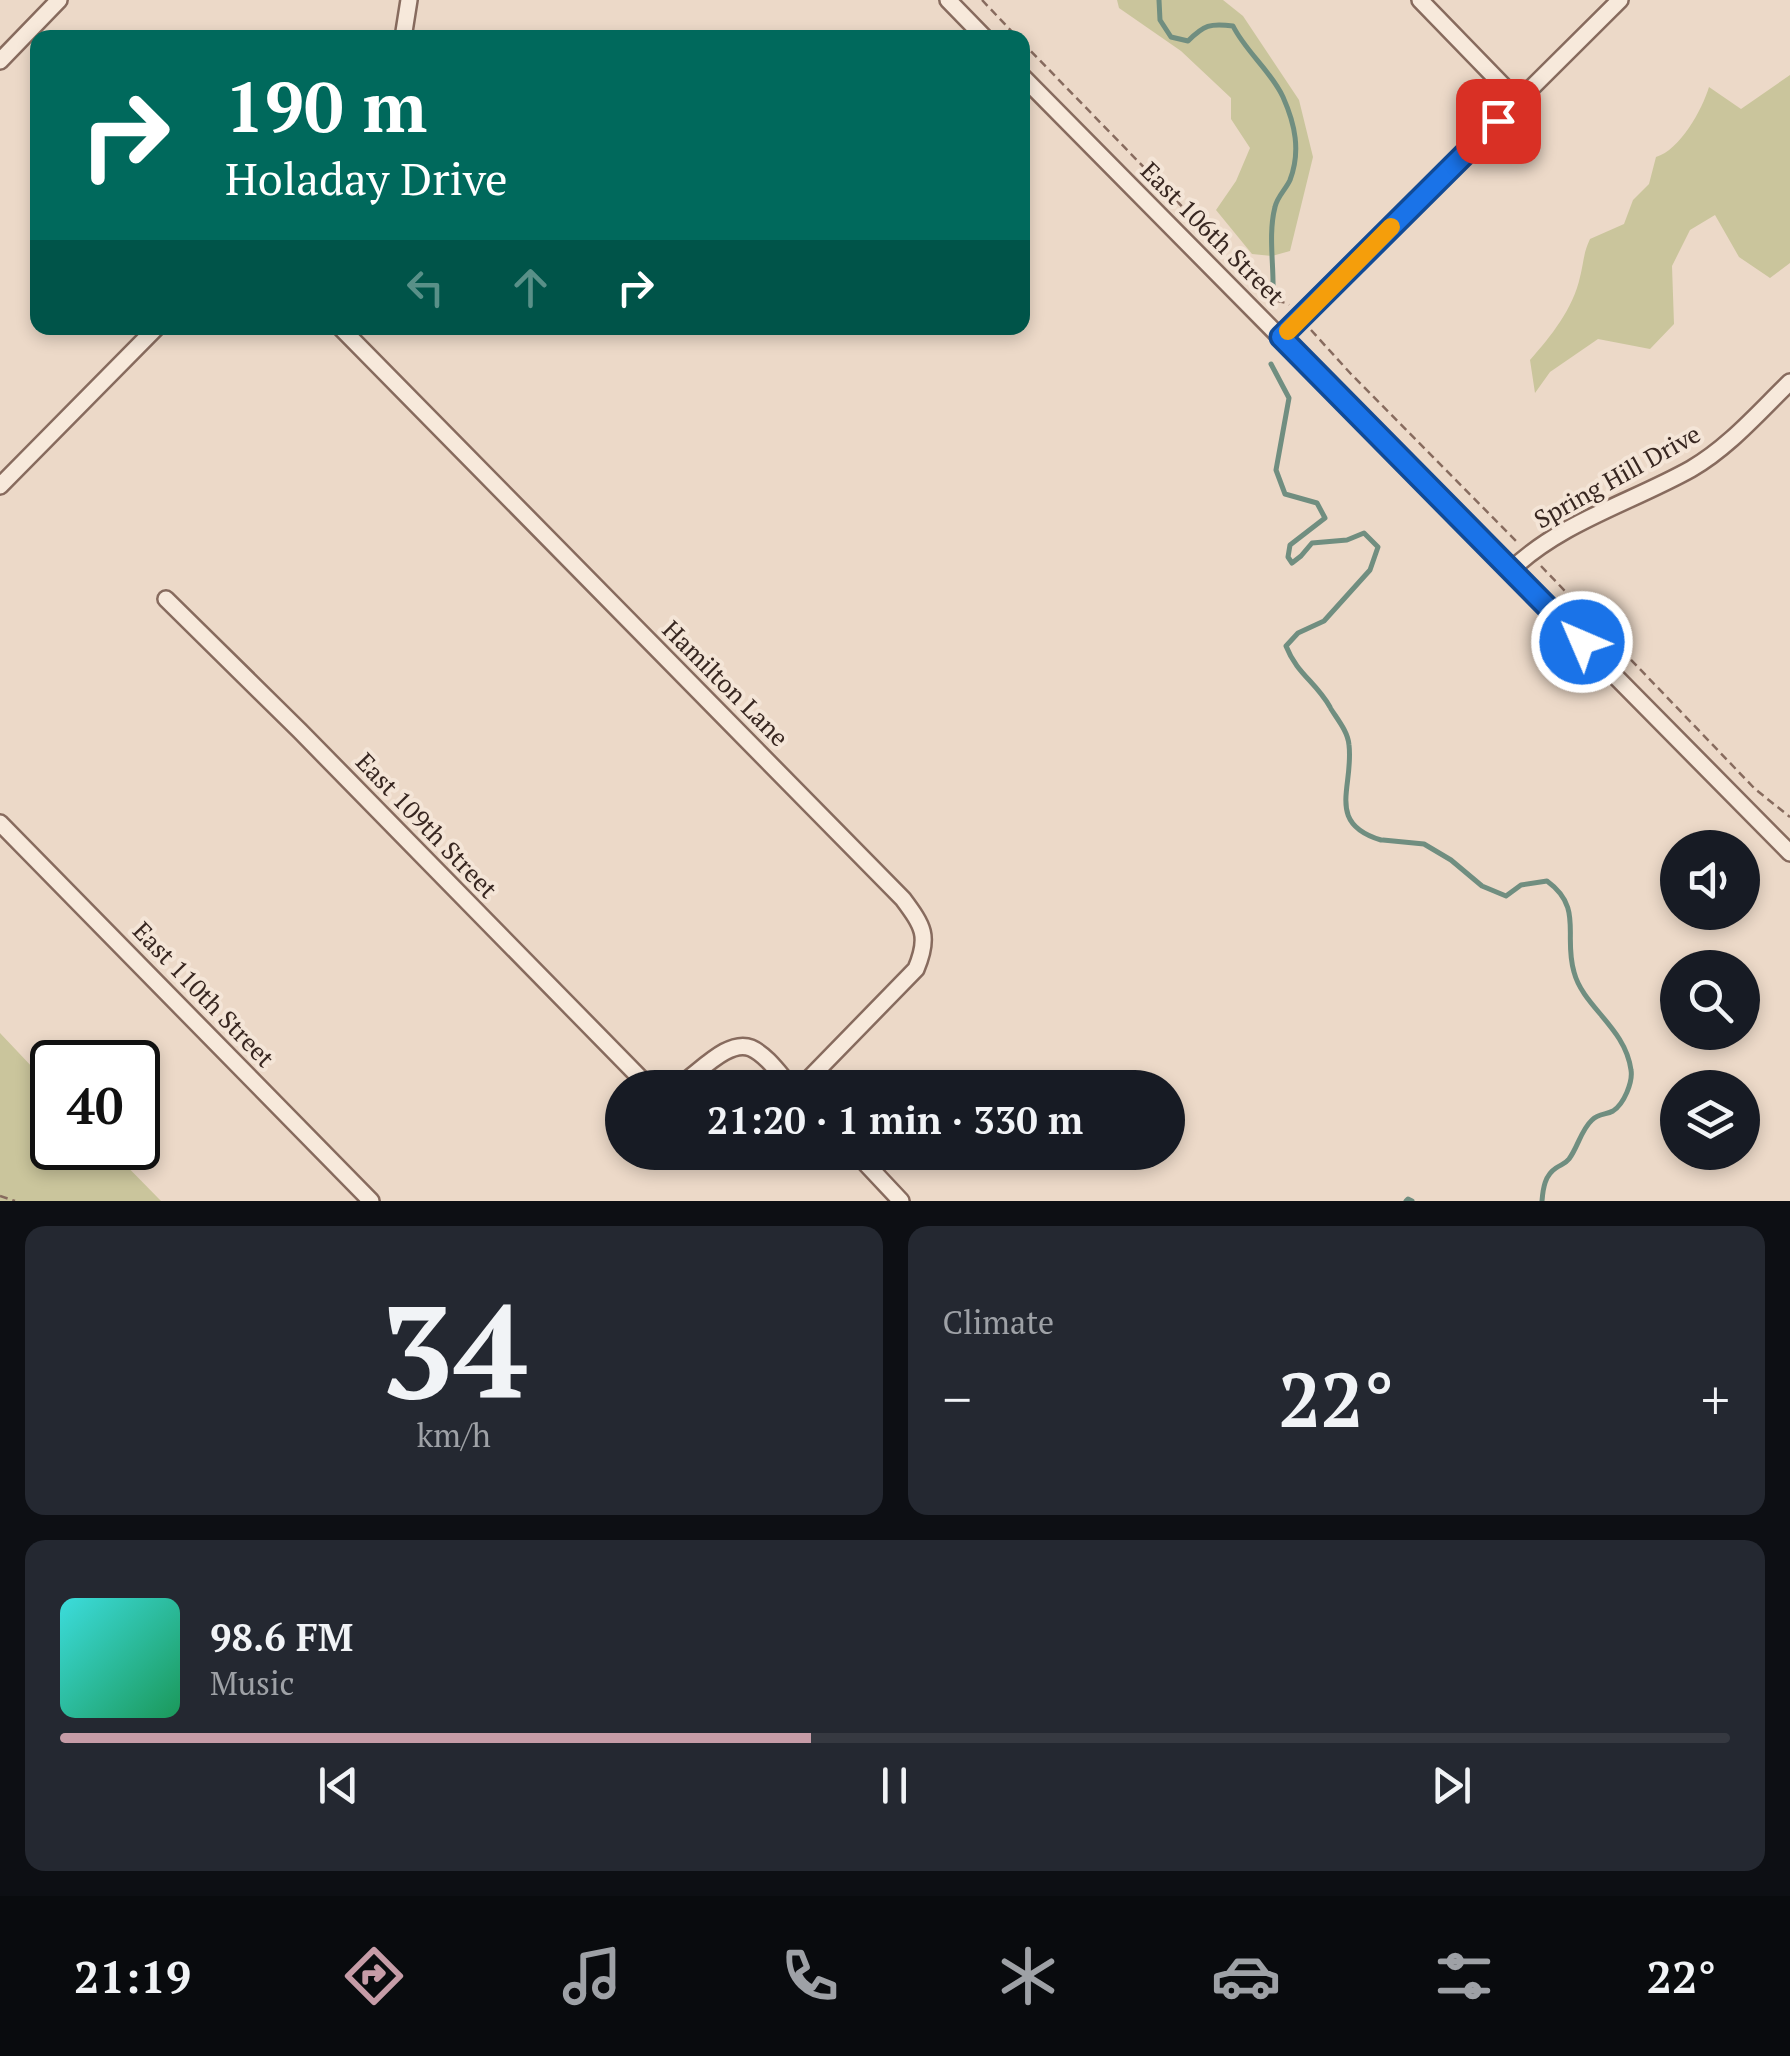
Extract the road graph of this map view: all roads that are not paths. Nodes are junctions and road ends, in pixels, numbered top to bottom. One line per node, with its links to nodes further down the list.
1 (59, 0): 8 (street)
2 (410, 0): 6 (street)
3 (948, 0): 7 (street)
4 (1420, 0): 10 (street)
5 (1620, 0): 10 (street)
6 (404, 30)
7 (977, 30)
8 (0, 61)
9 (1030, 84): 13 (street, East 106th Street)
10 (1518, 100): 13 (street)
11 (149, 335): 15 (street)
12 (348, 335): 23 (street, Hamilton Lane)
13 (1281, 337): 16 (street, East 106th Street)
14 (1790, 382): 16 (street, Spring Hill Drive)
15 (0, 486)
16 (1510, 571): 19 (street, East 106th Street)
17 (166, 599): 20 (street, East 109th Street)
18 (0, 823): 25 (street, East 110th Street)
19 (1790, 853)
20 (632, 1070)
21 (699, 1070): 22 (street)
22 (774, 1070)
23 (817, 1070)
24 (872, 1170): 26 (street)
25 (371, 1201)
26 (901, 1201)

